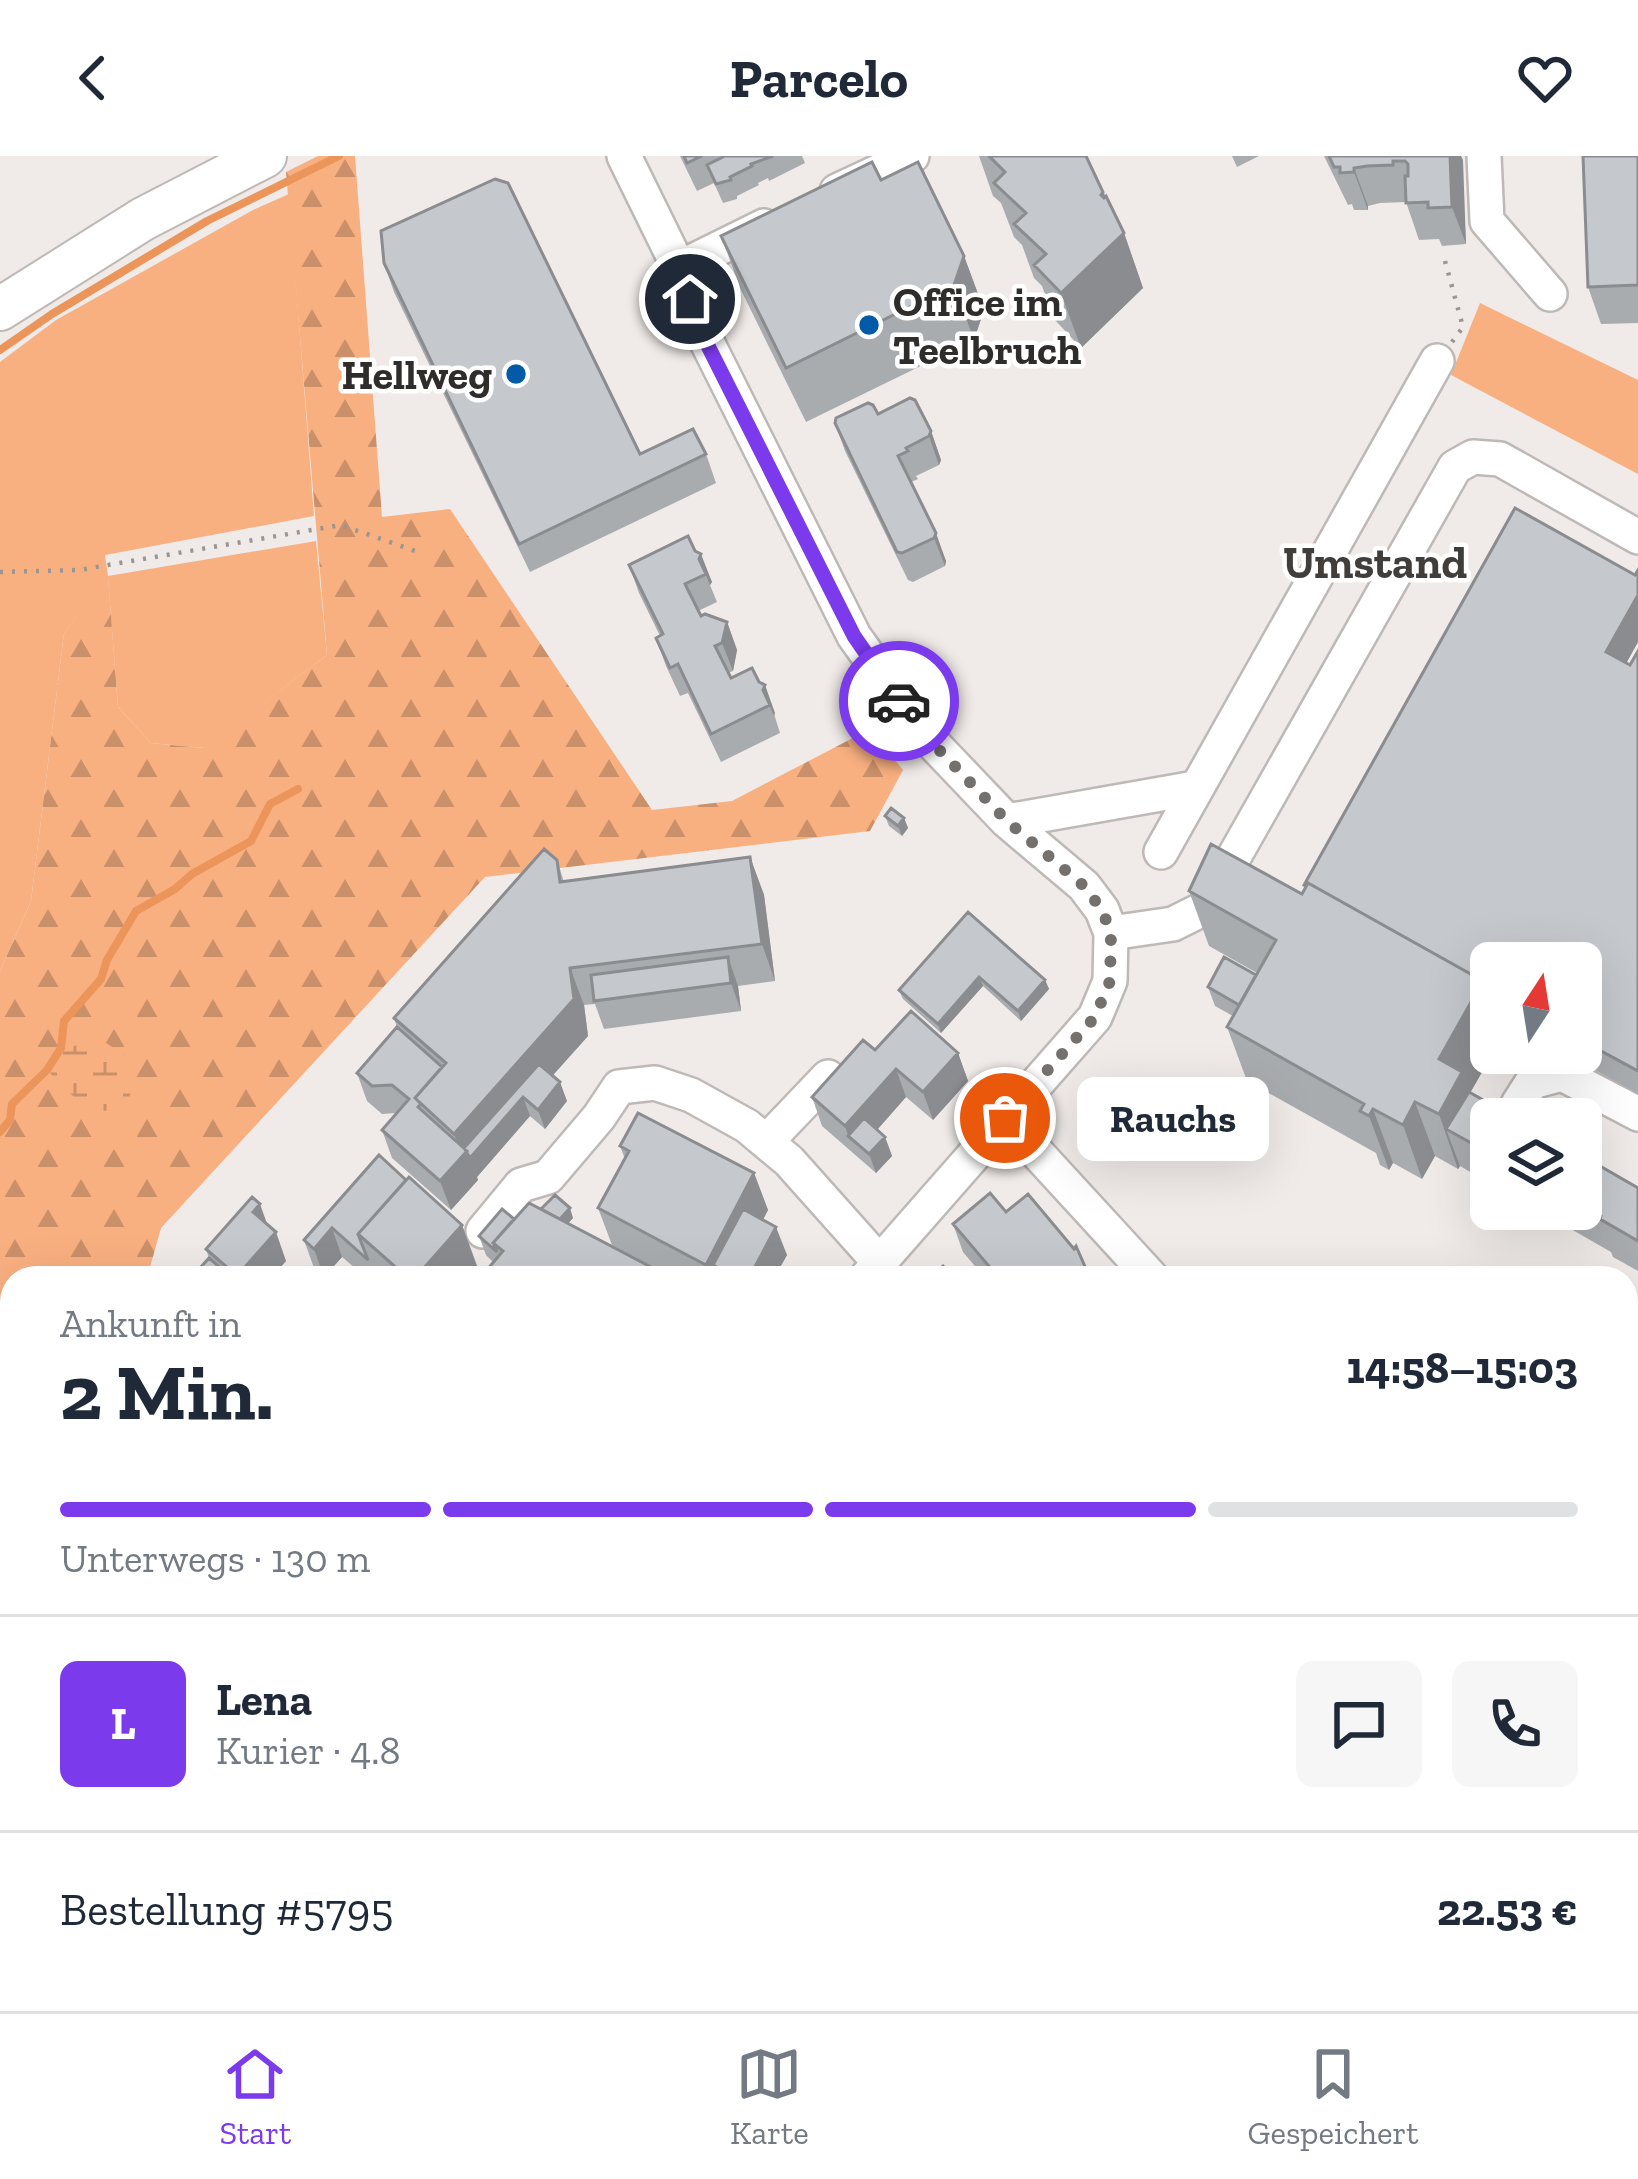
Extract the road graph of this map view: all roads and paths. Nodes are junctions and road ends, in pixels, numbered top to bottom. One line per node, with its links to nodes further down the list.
1 (265, 156): 8 (main road)
2 (624, 156): 6 (street)
3 (912, 156): 6 (street)
4 (1484, 156): 7 (street)
5 (1445, 261): 9 (path)
6 (679, 268): 14 (street)
7 (1550, 294)
8 (3, 305)
9 (1437, 361): 13 (street)
10 (1638, 537): 16 (street)
11 (418, 552): 12 (path)
12 (0, 572)
13 (1195, 788): 14 (street); 15 (street)
14 (1007, 821): 16 (street)
15 (1161, 852)
16 (1111, 933): 20 (street)
17 (828, 1077): 21 (street)
18 (1521, 1098): 19 (street)
19 (1638, 1114)
20 (1005, 1118): 24 (street); 25 (street)
21 (767, 1141): 22 (street); 23 (street)
22 (483, 1231)
23 (870, 1266)
24 (876, 1266)
25 (1141, 1266)

